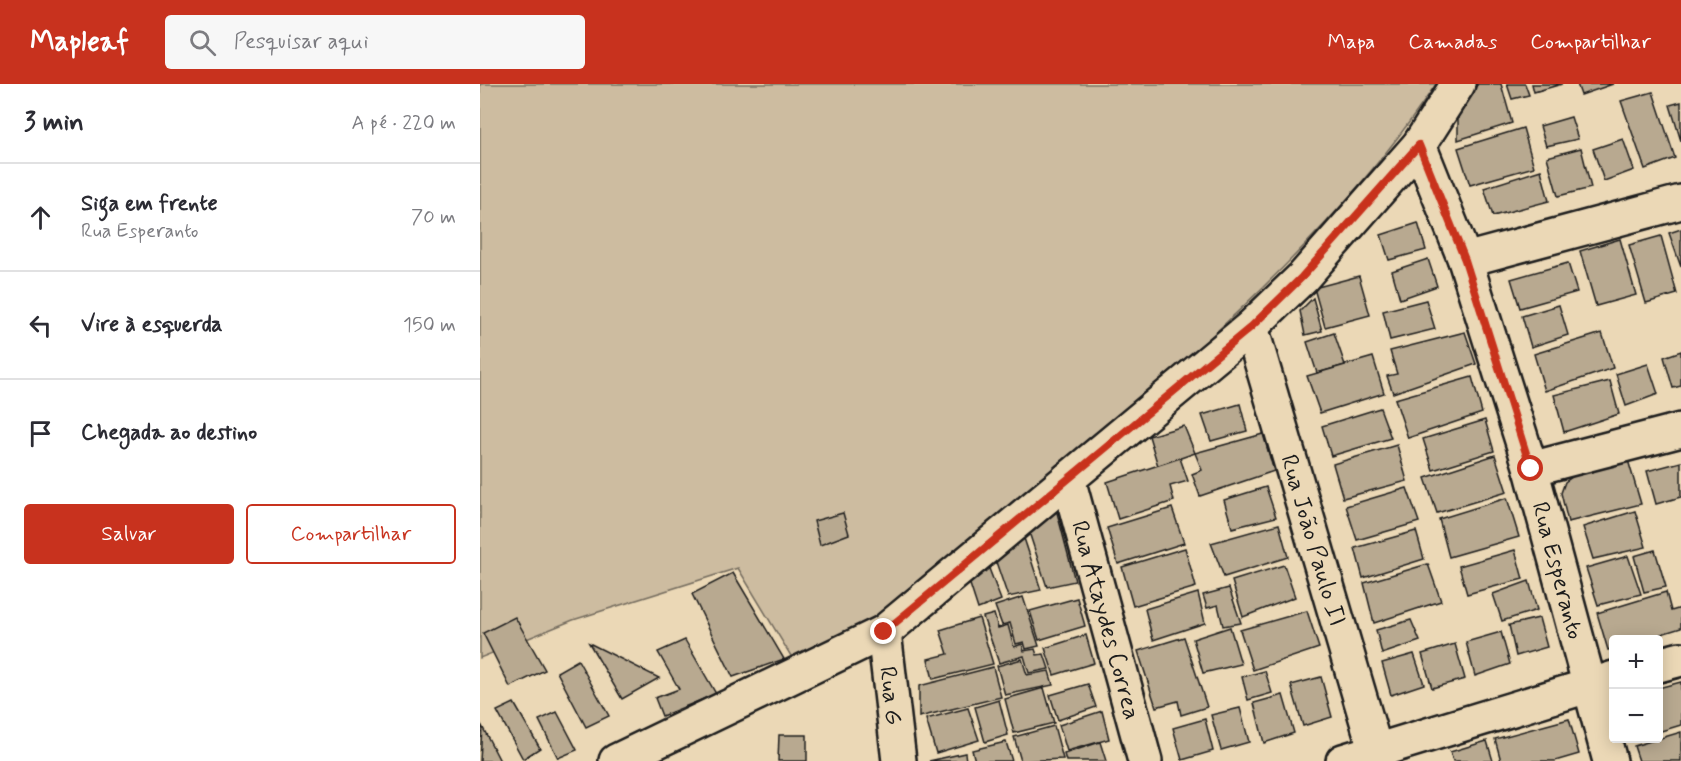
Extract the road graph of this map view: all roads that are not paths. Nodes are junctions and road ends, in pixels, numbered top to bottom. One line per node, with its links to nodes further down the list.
1 (1458, 84): 2 (street)
2 (1419, 145): 4 (street, Rua Esperanto); 5 (street)
3 (1681, 202): 4 (street)
4 (1465, 260): 7 (street, Rua Esperanto)
5 (1251, 327): 8 (street); 13 (street, Rua João Paulo II)
6 (1681, 430): 7 (street)
7 (1531, 469): 12 (street, Rua Esperanto)
8 (1068, 479): 9 (street); 16 (street, Rua Ataydes Correa)
9 (884, 632): 14 (street); 15 (street, Rua G)
10 (1681, 659): 11 (street)
11 (1663, 664)
12 (1601, 681): 13 (street); 18 (street, Rua Esperanto)
13 (1376, 752): 17 (street)
14 (616, 761)
15 (898, 761)
16 (1145, 761)
17 (1343, 761)
18 (1610, 761)

